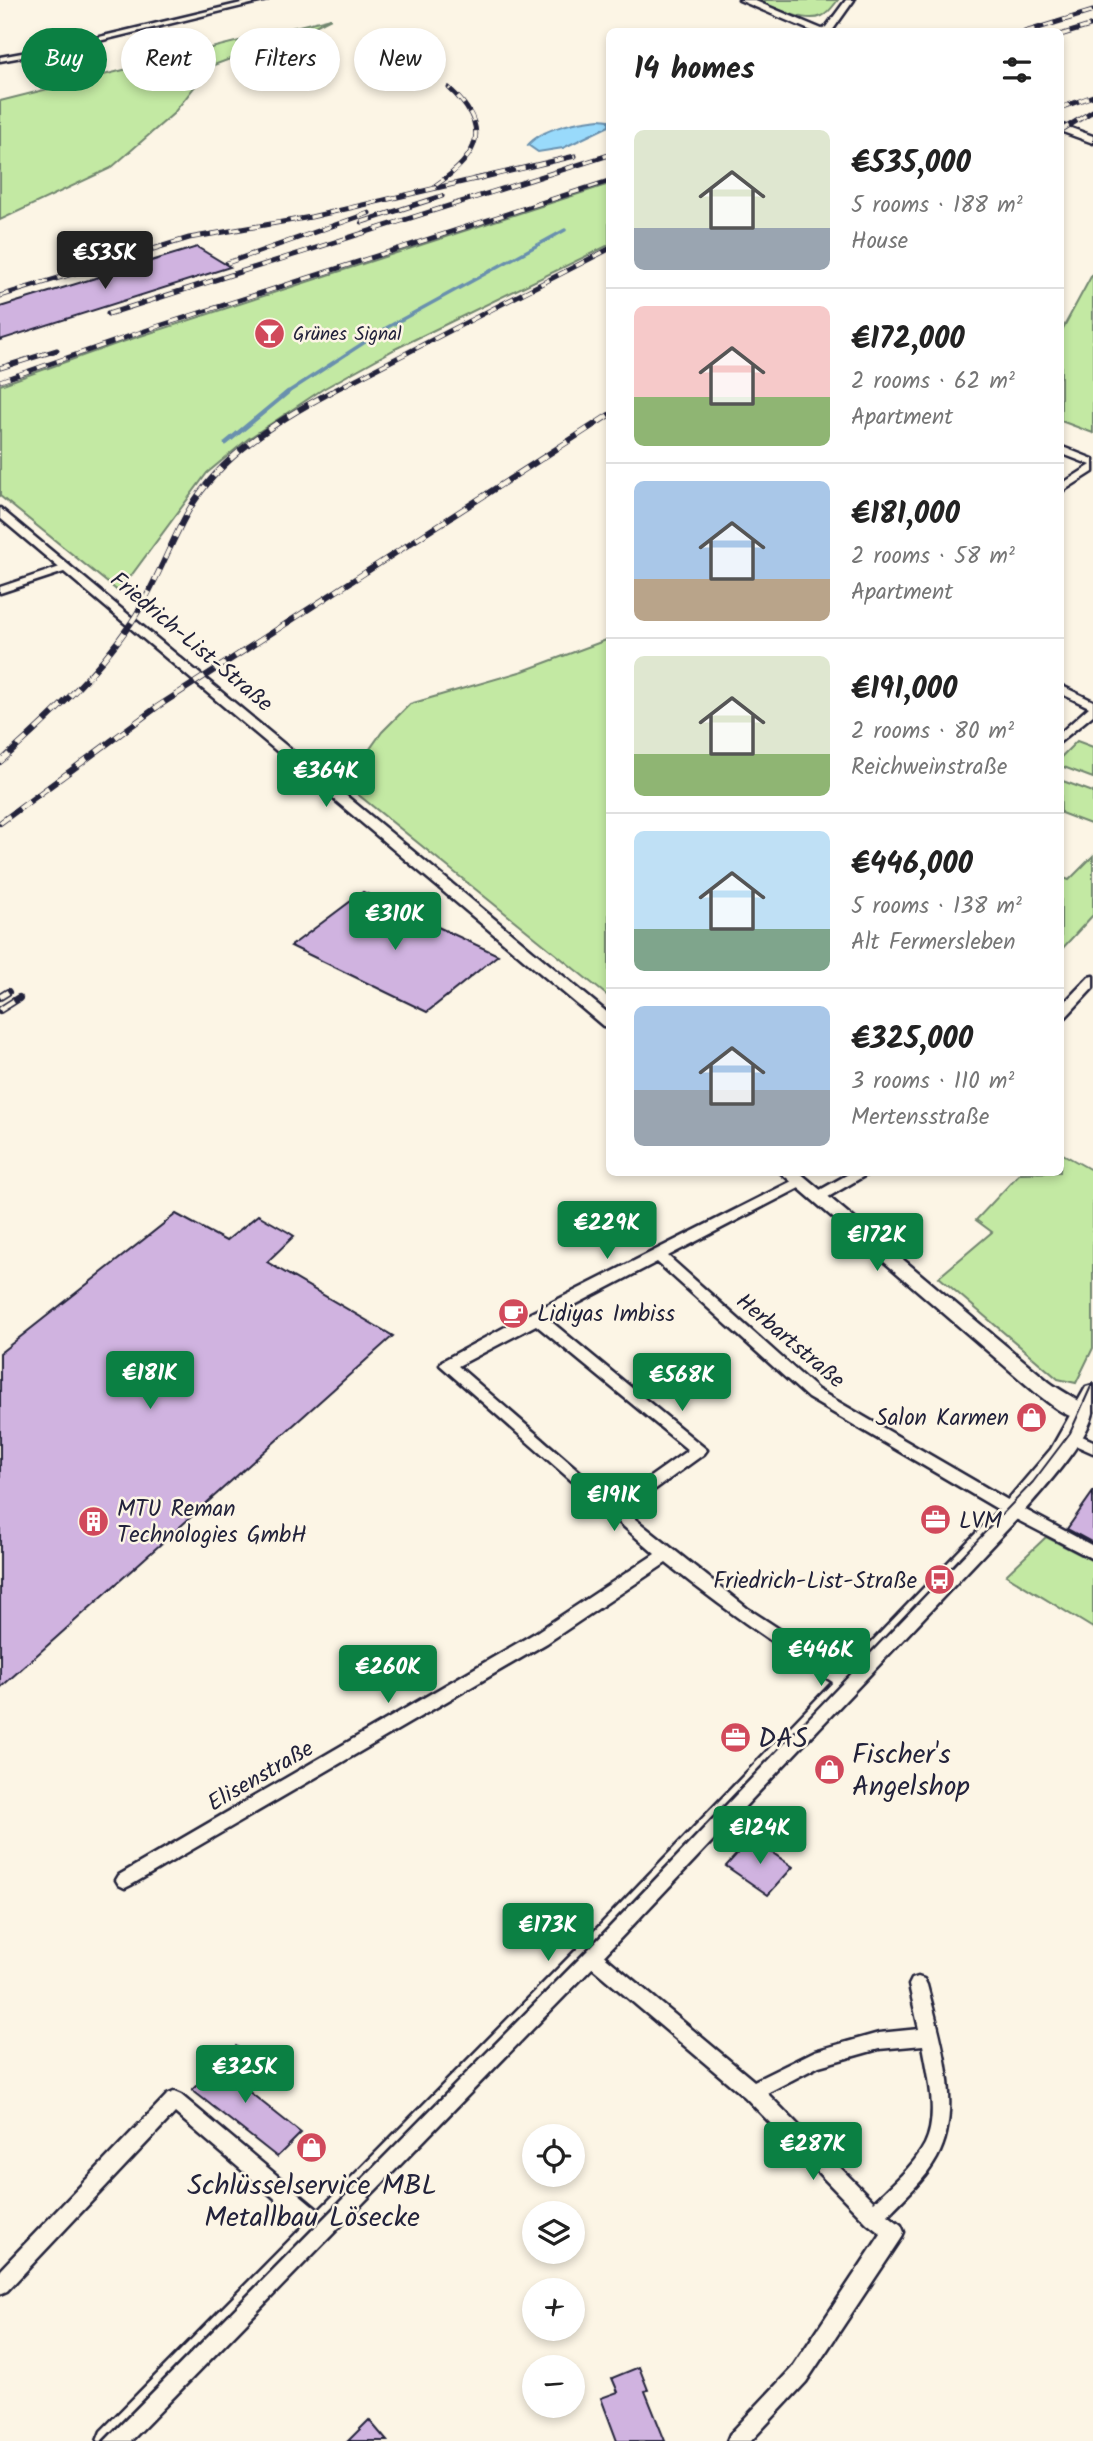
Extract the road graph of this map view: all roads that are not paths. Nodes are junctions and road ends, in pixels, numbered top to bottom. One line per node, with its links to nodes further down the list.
1 (263, 0): 8 (street)
2 (744, 0): 5 (main road)
3 (850, 0): 4 (street)
4 (836, 17): 5 (street); 7 (street)
5 (810, 26): 6 (main road)
6 (815, 28)
7 (830, 28)
8 (2, 57)
9 (1064, 129): 10 (main road)
10 (1093, 140)
11 (1064, 451): 12 (street)
12 (1093, 465): 13 (street)
13 (1064, 487)
14 (0, 512): 15 (street, Friedrich-List-Straße)
15 (66, 568): 16 (street); 22 (street, Friedrich-List-Straße)
16 (0, 590)
17 (1064, 690): 18 (street)
18 (1093, 707): 19 (street)
19 (1064, 735)
20 (1093, 981): 21 (street)
21 (1064, 1011)
22 (606, 1019)
23 (857, 1176): 25 (street)
24 (794, 1177): 25 (street); 26 (street)
25 (818, 1197): 29 (street)
26 (658, 1255): 27 (street); 33 (street, Herbartstraße)
27 (536, 1317): 32 (street); 32 (street)
28 (1093, 1392): 29 (main road)
29 (1084, 1413): 30 (main road)
30 (1071, 1437): 31 (street); 33 (main road)
31 (1093, 1447)
32 (615, 1510): 35 (street)
33 (1012, 1510): 34 (street, Herbartstraße); 36 (main road)
34 (1093, 1553)
35 (667, 1554): 36 (street); 37 (street, Elisenstraße)
36 (848, 1683): 38 (main road)
37 (125, 1880)
38 (589, 1954): 41 (street); 43 (main road)
39 (918, 1985): 40 (street)
40 (930, 2036): 41 (street); 42 (street)
41 (752, 2091): 42 (street)
42 (874, 2216): 46 (street)
43 (322, 2226): 44 (street); 45 (main road)
44 (0, 2284)
45 (111, 2441)
46 (737, 2441)

